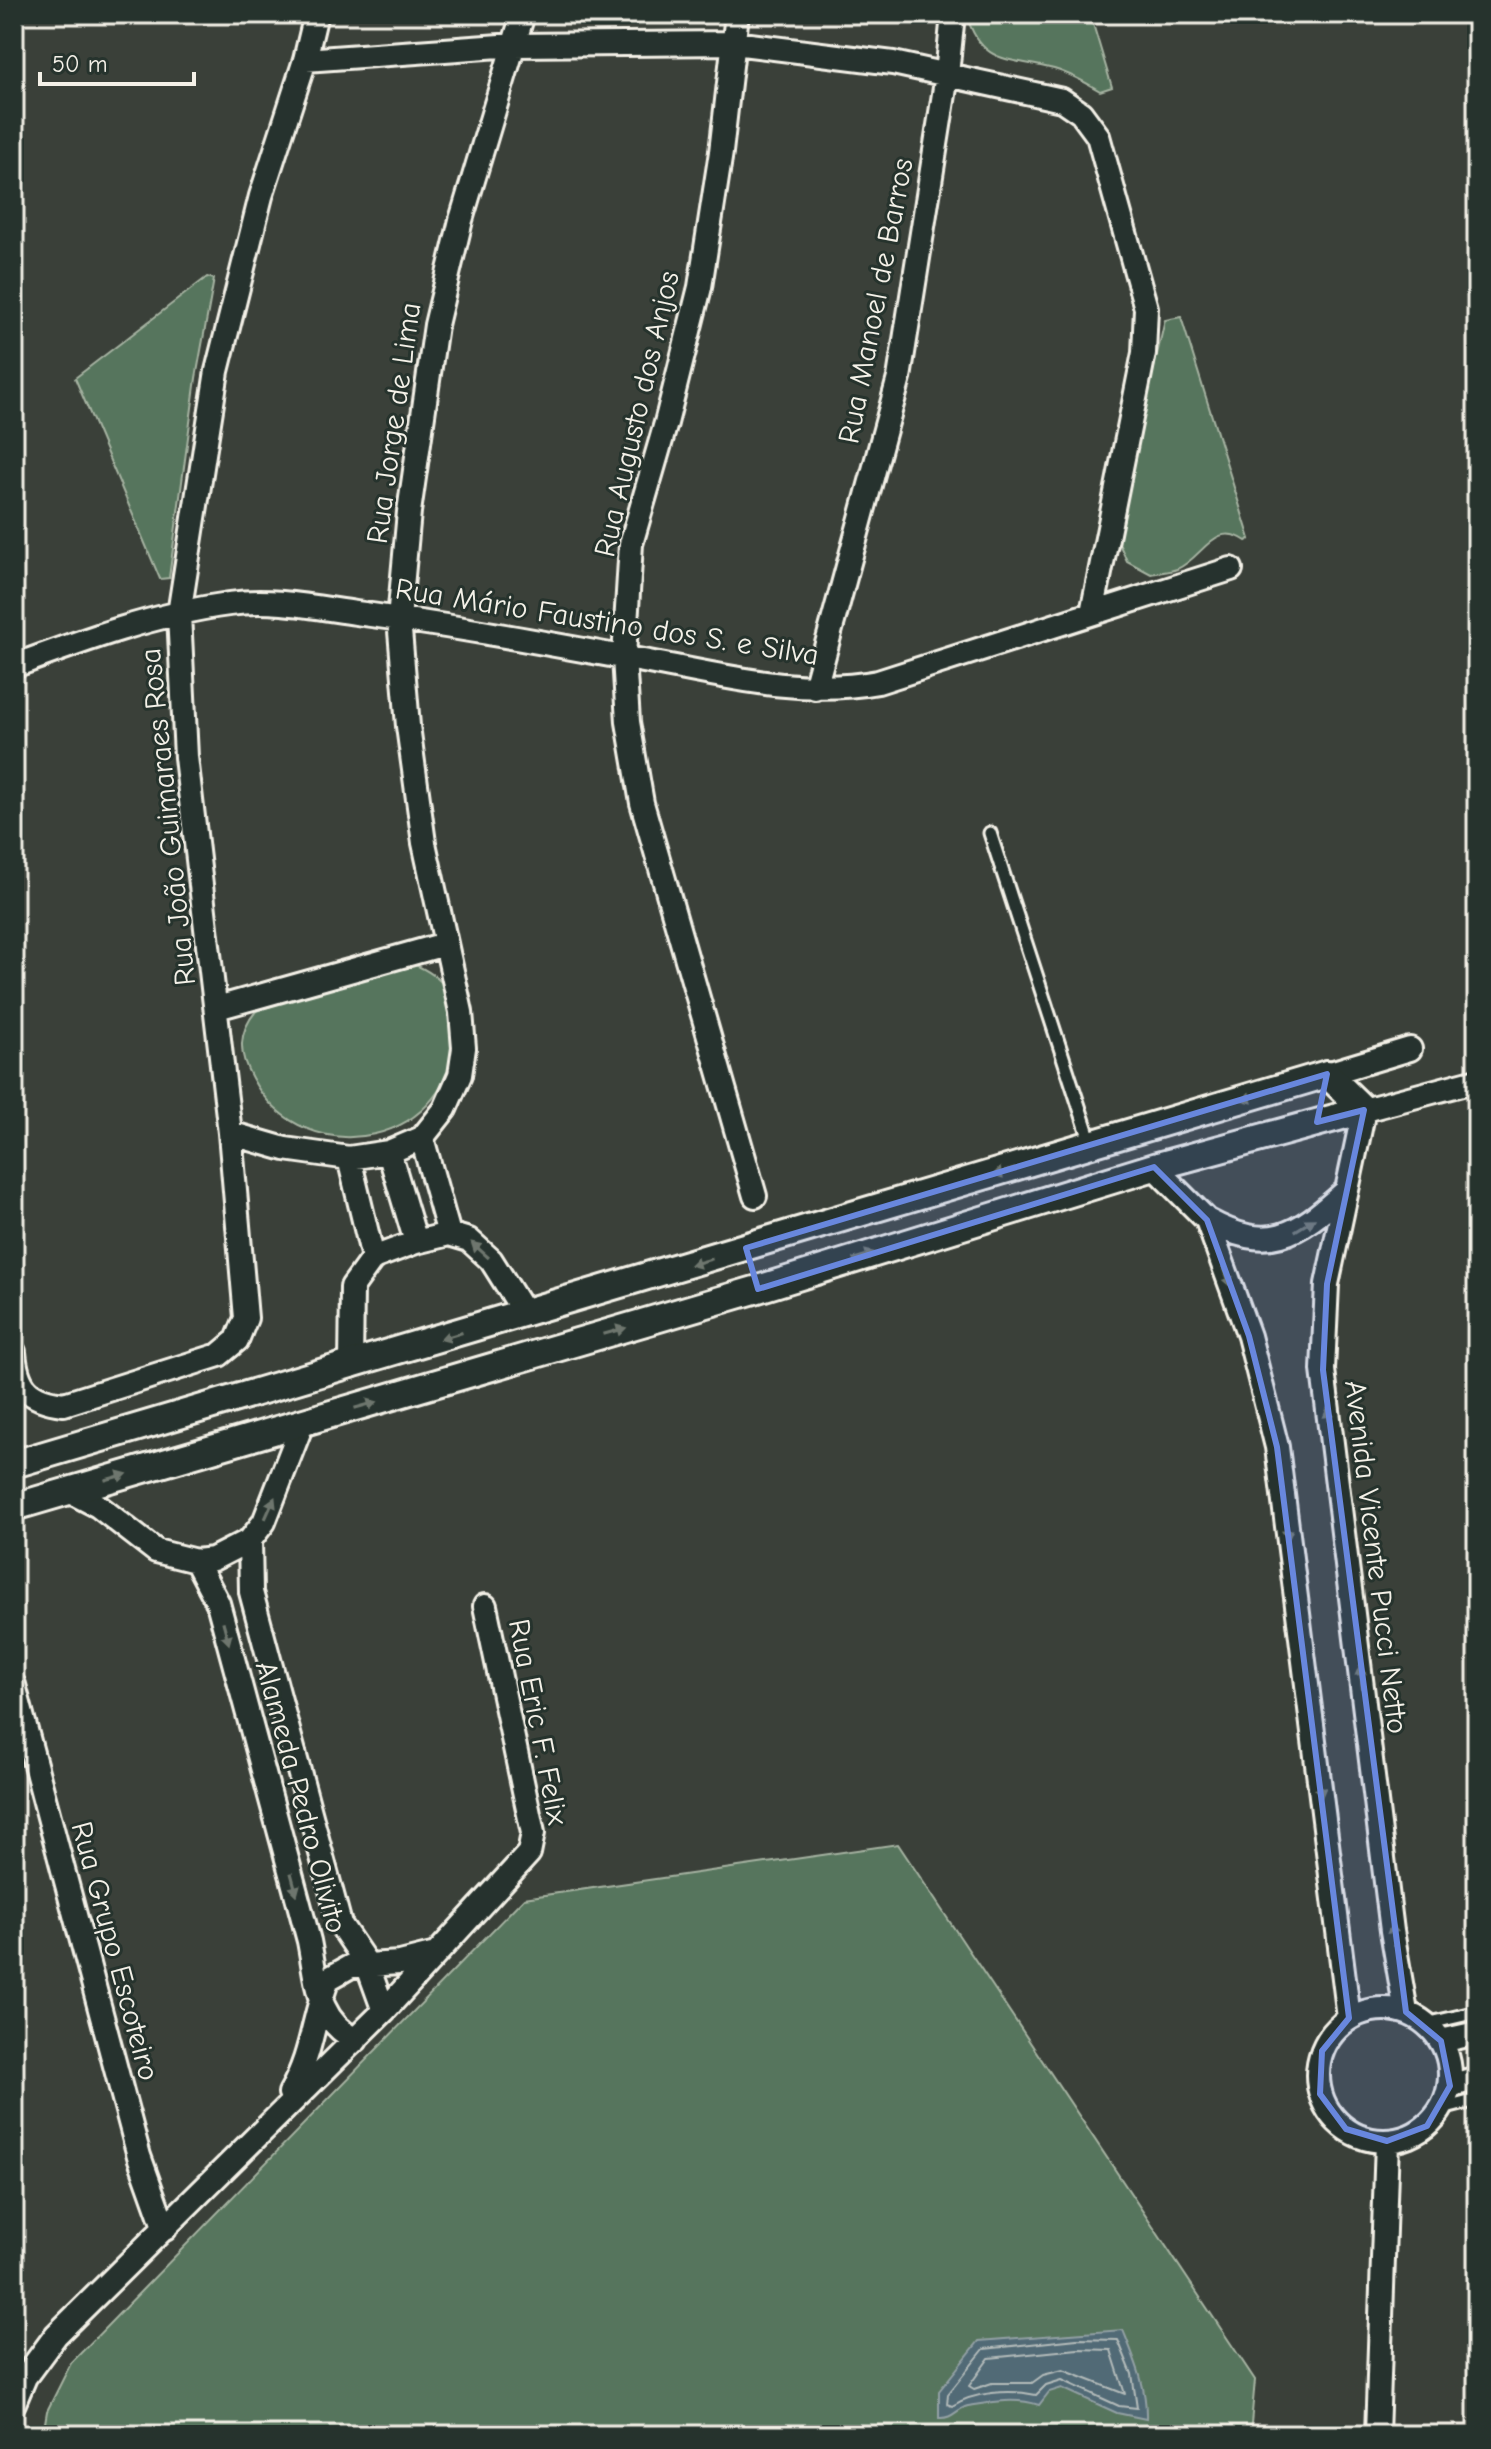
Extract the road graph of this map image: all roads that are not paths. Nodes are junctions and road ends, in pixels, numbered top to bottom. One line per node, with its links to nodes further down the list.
1 (316, 14): 7 (street, Rua João Guimaraes Rosa)
2 (523, 14): 6 (street, Rua Jorge de Lima)
3 (737, 14): 5 (street, Rua Augusto dos Anjos)
4 (953, 14): 8 (street, Rua Manoel de Barros)
5 (734, 43): 6 (street); 8 (street); 13 (street, Rua Augusto dos Anjos)
6 (514, 45): 7 (street); 12 (street, Rua Jorge de Lima)
7 (305, 60): 11 (street, Rua João Guimaraes Rosa)
8 (947, 75): 10 (street); 15 (street, Rua Manoel de Barros)
9 (1231, 569): 10 (street, Rua Mário Faustino dos S. e Silva)
10 (1092, 613): 15 (street, Rua Mário Faustino dos S. e Silva)
11 (179, 614): 12 (street, Rua Mário Faustino dos S. e Silva); 14 (street, Rua Mário Faustino dos S. e Silva); 18 (street, Rua João Guimaraes Rosa)
12 (399, 619): 13 (street, Rua Mário Faustino dos S. e Silva); 17 (street, Rua Jorge de Lima)
13 (624, 657): 15 (street, Rua Mário Faustino dos S. e Silva); 31 (street, Rua Augusto dos Anjos)
14 (14, 666)
15 (815, 688)
16 (990, 833): 26 (lane)
17 (445, 944): 18 (street); 25 (street, Rua Jorge de Lima)
18 (217, 1008): 24 (street, Rua João Guimaraes Rosa)
19 (1410, 1049): 20 (street)
20 (1327, 1074): 22 (street); 23 (street); 26 (street, one-way to 26)
21 (1477, 1080): 22 (street)
22 (1364, 1110): 23 (street); 30 (street, Avenida Vicente Pucci Netto)
23 (1301, 1126): 29 (street)
24 (230, 1133): 28 (street); 39 (street, Rua João Guimaraes Rosa)
25 (422, 1138): 27 (street); 33 (street)
26 (1092, 1146): 35 (street, one-way to 35)
27 (389, 1152): 28 (street); 34 (street)
28 (349, 1158): 36 (street)
29 (1154, 1167): 32 (street); 37 (street, one-way to 29)
30 (1345, 1192): 32 (street, one-way to 30); 53 (street, Avenida Vicente Pucci Netto, one-way to 30)
31 (755, 1196)
32 (1207, 1220): 55 (street, one-way to 55)
33 (449, 1234): 34 (street); 38 (street, one-way to 33)
34 (416, 1242): 36 (street)
35 (746, 1248): 37 (street); 38 (street, one-way to 38)
36 (373, 1258): 40 (street)
37 (758, 1289): 41 (street, one-way to 37)
38 (525, 1314): 40 (street, one-way to 40)
39 (14, 1352)
40 (351, 1366): 42 (street)
41 (302, 1424): 43 (street, one-way to 41); 45 (street, one-way to 41)
42 (14, 1464)
43 (67, 1490): 44 (street); 46 (street)
44 (14, 1507)
45 (250, 1540): 46 (street); 50 (street, Alameda Pedro Olivito)
46 (196, 1561): 51 (street, Alameda Pedro Olivito, one-way to 51)
47 (485, 1606): 49 (street, Rua Eric F. Felix)
48 (14, 1685): 66 (street, Rua Grupo Escoteiro)
49 (432, 1955): 50 (street); 52 (street, Rua Eric F. Felix)
50 (367, 1964): 51 (street); 52 (street, Alameda Pedro Olivito)
51 (321, 1997): 58 (street, Alameda Pedro Olivito); 64 (street)
52 (384, 2011): 58 (street)
53 (1406, 2012): 55 (street); 56 (street)
54 (1477, 2012): 56 (lane)
55 (1349, 2018): 65 (street)
56 (1426, 2024): 59 (street)
57 (1477, 2033): 59 (street)
58 (356, 2040): 64 (street)
59 (1441, 2041): 61 (street)
60 (1477, 2078): 61 (street)
61 (1450, 2086): 63 (street)
62 (1477, 2100): 63 (lane)
63 (1442, 2109): 65 (street)
64 (279, 2112): 66 (street)
65 (1387, 2141): 69 (street)
66 (165, 2229): 67 (street)
67 (20, 2374): 68 (street)
68 (14, 2403)
69 (1377, 2435)

